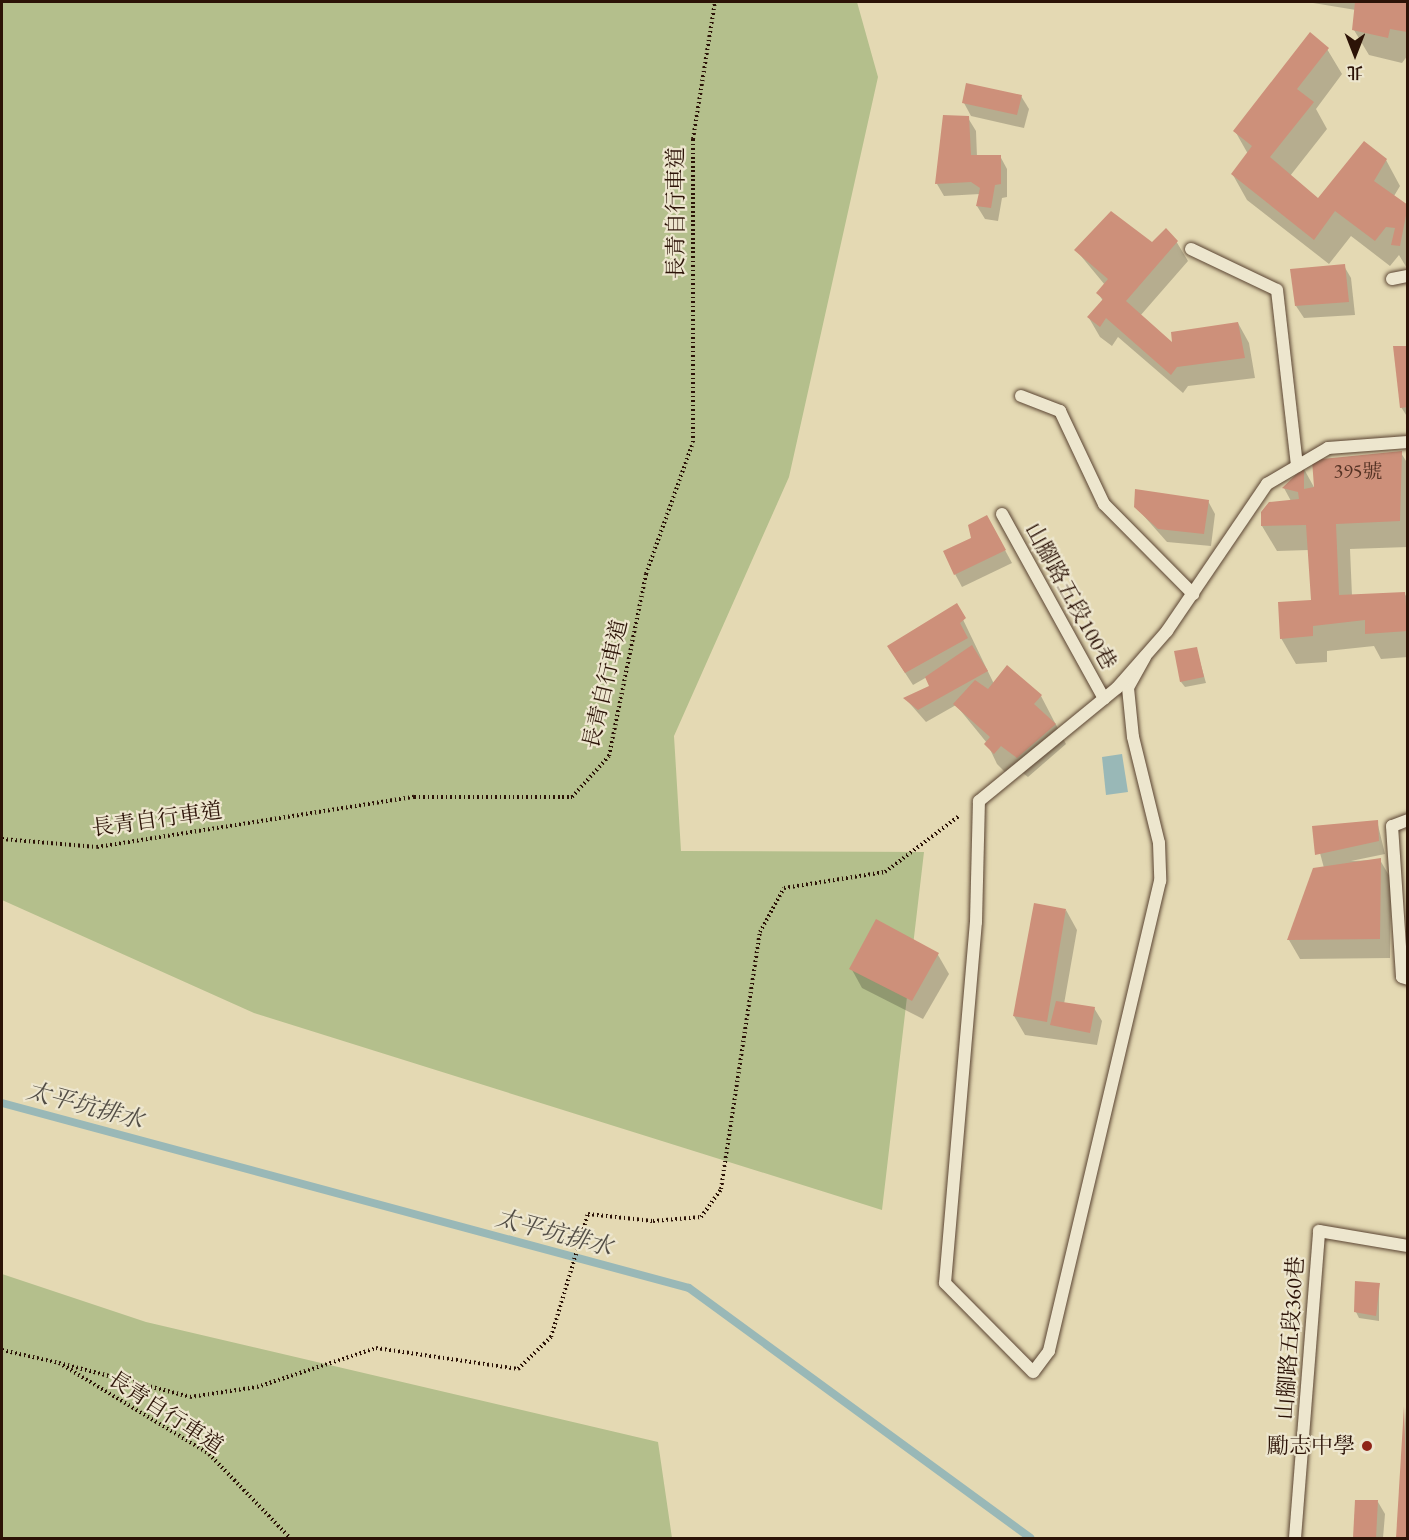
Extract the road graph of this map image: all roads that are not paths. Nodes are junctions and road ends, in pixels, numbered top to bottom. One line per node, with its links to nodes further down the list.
1 (1191, 249): 6 (lane)
2 (1407, 276): 3 (lane)
3 (1392, 279)
4 (1021, 396): 8 (lane)
5 (1407, 442): 6 (lane)
6 (1297, 466): 8 (lane)
7 (1002, 514): 10 (lane, 山腳路五段100巷)
8 (1193, 594): 9 (lane)
9 (1145, 657): 10 (lane); 10 (lane)
10 (1104, 699)
11 (1407, 820): 12 (lane)
12 (1407, 979)
13 (1407, 1246): 14 (lane, 山腳路五段360巷)
14 (1295, 1539)

